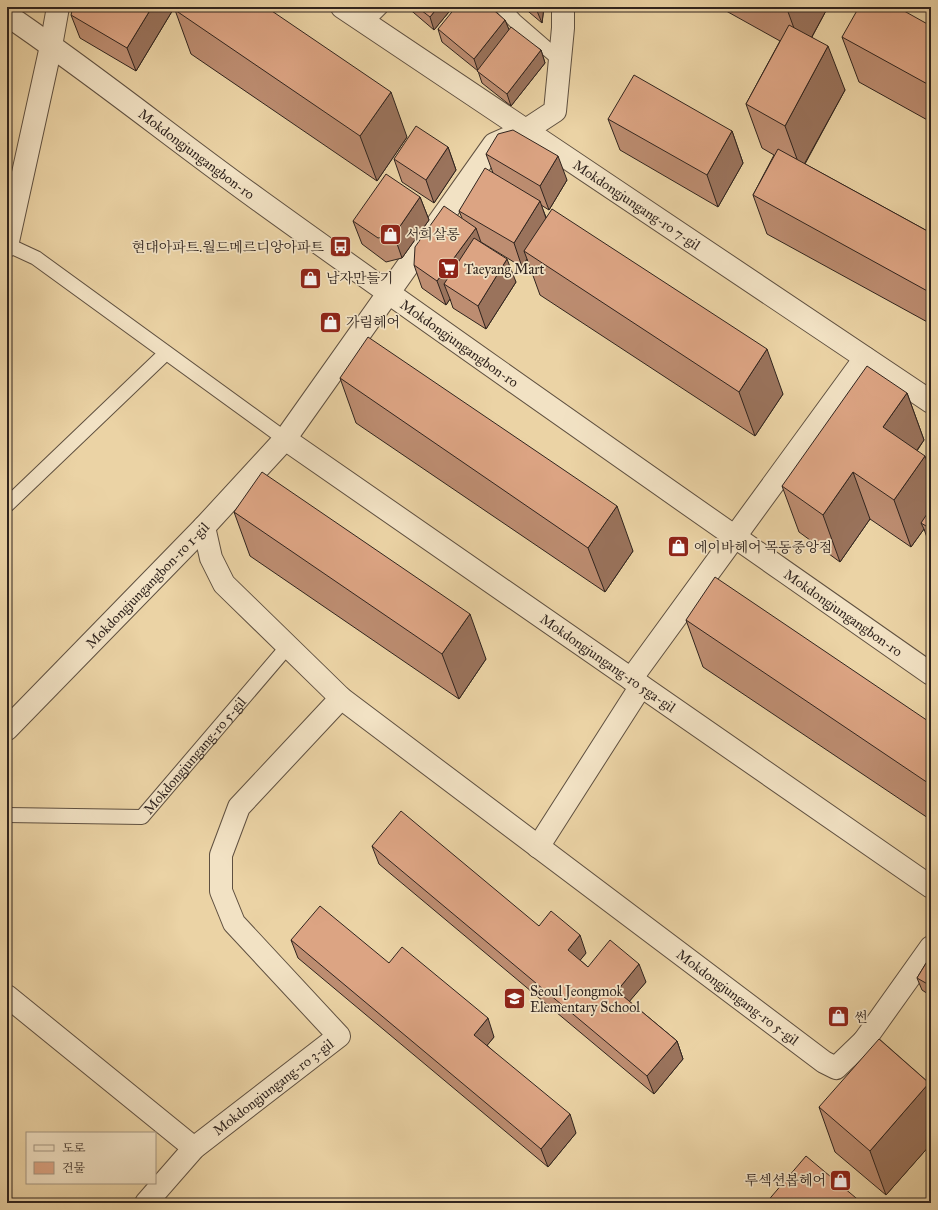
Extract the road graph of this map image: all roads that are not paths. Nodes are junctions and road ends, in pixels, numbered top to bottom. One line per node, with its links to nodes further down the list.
1 (58, 7): 8 (street)
2 (342, 7): 7 (street, Mokdongjungang-ro 7-gil)
3 (381, 7): 7 (lane)
4 (502, 7): 9 (lane)
5 (563, 7): 9 (street)
6 (7, 15): 8 (street, Mokdongjungangbon-ro)
7 (365, 23): 10 (street, Mokdongjungang-ro 7-gil)
8 (51, 46): 11 (street); 12 (street, Mokdongjungangbon-ro)
9 (560, 60): 10 (street, Mokdongjungangbon-ro 1-gil)
10 (526, 130): 12 (street, Mokdongjungangbon-ro 1-gil); 14 (street, Mokdongjungang-ro 7-gil)
11 (7, 245): 13 (lane)
12 (389, 293): 16 (street, Mokdongjungangbon-ro 1-gil); 19 (street, Mokdongjungangbon-ro)
13 (166, 353): 16 (lane); 17 (lane)
14 (865, 358): 15 (street, Mokdongjungang-ro 7-gil); 19 (street)
15 (931, 402)
16 (285, 439): 18 (street, Mokdongjungangbon-ro 1-gil); 22 (street, Mokdongjungang-ro 5ga-gil)
17 (7, 506)
18 (204, 527): 20 (street, Mokdongjungang-ro 5-gil); 24 (street, Mokdongjungangbon-ro 1-gil)
19 (736, 537): 21 (street, Mokdongjungangbon-ro); 22 (street)
20 (288, 646): 23 (street, Mokdongjungang-ro 5-gil); 25 (lane, Mokdongjungang-ro 5-gil)
21 (931, 674)
22 (636, 682): 26 (street); 27 (street, Mokdongjungang-ro 5ga-gil)
23 (341, 698): 26 (street, Mokdongjungang-ro 5-gil); 32 (street, Mokdongjungang-ro 3-gil)
24 (9, 722)
25 (7, 815)
26 (538, 847): 30 (street, Mokdongjungang-ro 5-gil)
27 (931, 887)
28 (931, 947): 30 (street)
29 (7, 996): 32 (street)
30 (864, 1042): 31 (street)
31 (931, 1100)
32 (194, 1148): 33 (street, Mokdongjungang-ro 3-gil)
33 (146, 1203)

